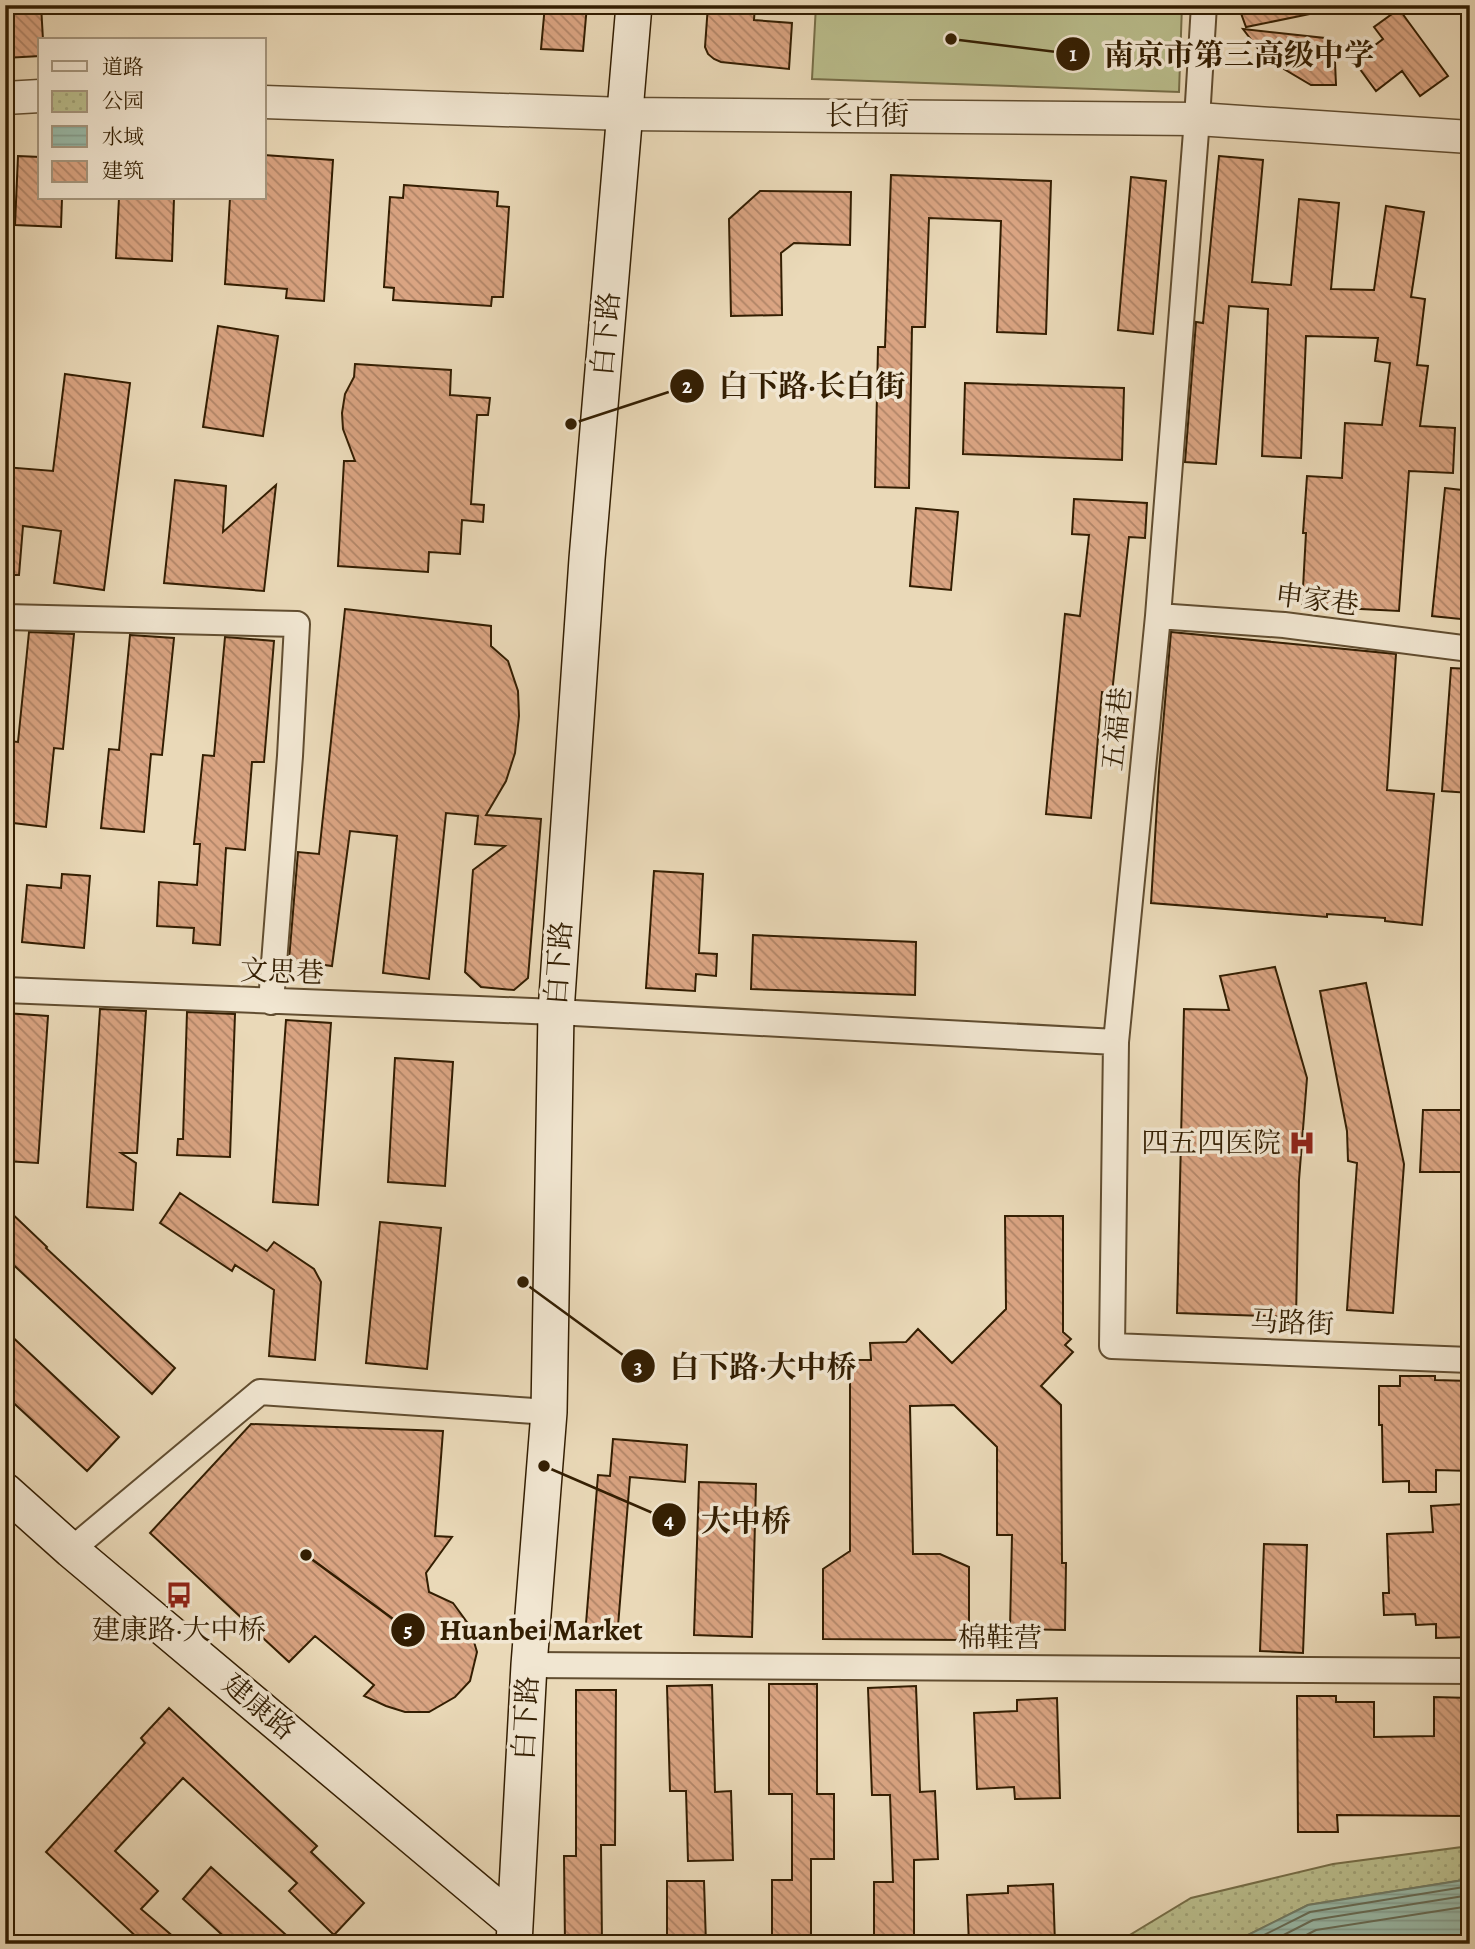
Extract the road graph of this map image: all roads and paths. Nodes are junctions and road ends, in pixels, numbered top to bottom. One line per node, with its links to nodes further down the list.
1 (634, 5): 6 (main road, 白下路)
2 (1204, 5): 7 (street, 五福巷)
3 (38, 96): 4 (street)
4 (5, 97)
5 (266, 102): 6 (street, 长白街)
6 (625, 114): 7 (street, 长白街); 14 (main road, 白下路)
7 (1197, 119): 8 (street, 长白街); 9 (street, 五福巷)
8 (1470, 137)
9 (1158, 616): 11 (street, 申家巷); 15 (street, 五福巷)
10 (5, 617): 13 (street)
11 (1470, 649)
12 (5, 990): 13 (street, 文思巷)
13 (271, 1002): 14 (street, 文思巷)
14 (556, 1012): 15 (street, 文思巷); 18 (main road, 白下路)
15 (1116, 1042): 16 (street, 五福巷)
16 (1112, 1346): 17 (street, 马路街)
17 (1470, 1360)
18 (549, 1412): 20 (street); 21 (main road, 白下路)
19 (5, 1491): 20 (main road, 建康路)
20 (71, 1550): 23 (main road, 建康路)
21 (529, 1665): 22 (street, 棉鞋营); 23 (main road, 白下路)
22 (1470, 1671)
23 (514, 1933)

